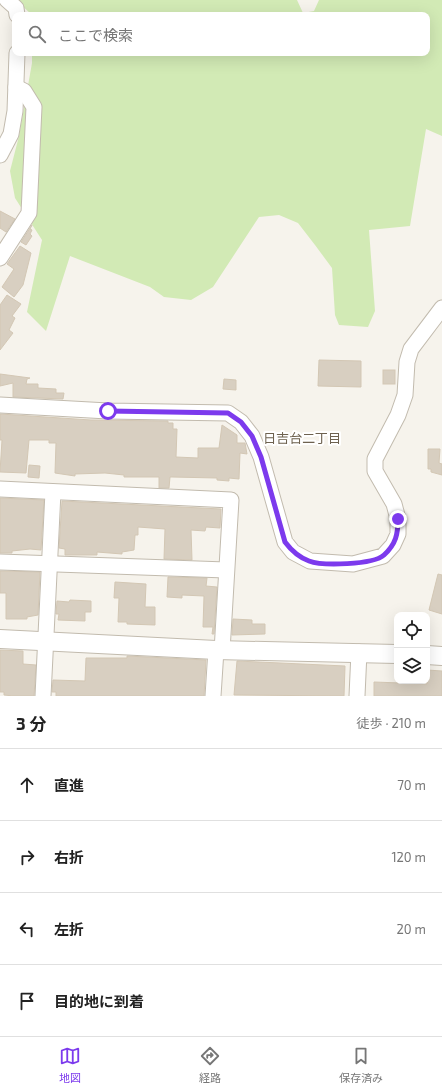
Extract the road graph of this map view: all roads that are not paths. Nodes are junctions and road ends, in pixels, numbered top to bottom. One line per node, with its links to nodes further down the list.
1 (7, 0): 2 (street)
2 (17, 12)
3 (17, 56): 4 (street)
4 (16, 87): 5 (street); 6 (street)
5 (0, 155)
6 (0, 258)
7 (442, 308): 8 (street)
8 (0, 405)
9 (0, 490): 10 (street)
10 (53, 492): 12 (street); 13 (street)
11 (0, 562): 12 (street)
12 (50, 564): 13 (street); 15 (street)
13 (226, 570): 16 (street)
14 (0, 639): 15 (street)
15 (46, 642): 16 (street); 21 (street)
16 (219, 650): 17 (street); 22 (street)
17 (359, 652): 18 (street); 23 (street)
18 (394, 654)
19 (430, 655): 20 (street)
20 (442, 656)
21 (43, 696)
22 (213, 696)
23 (357, 696)

